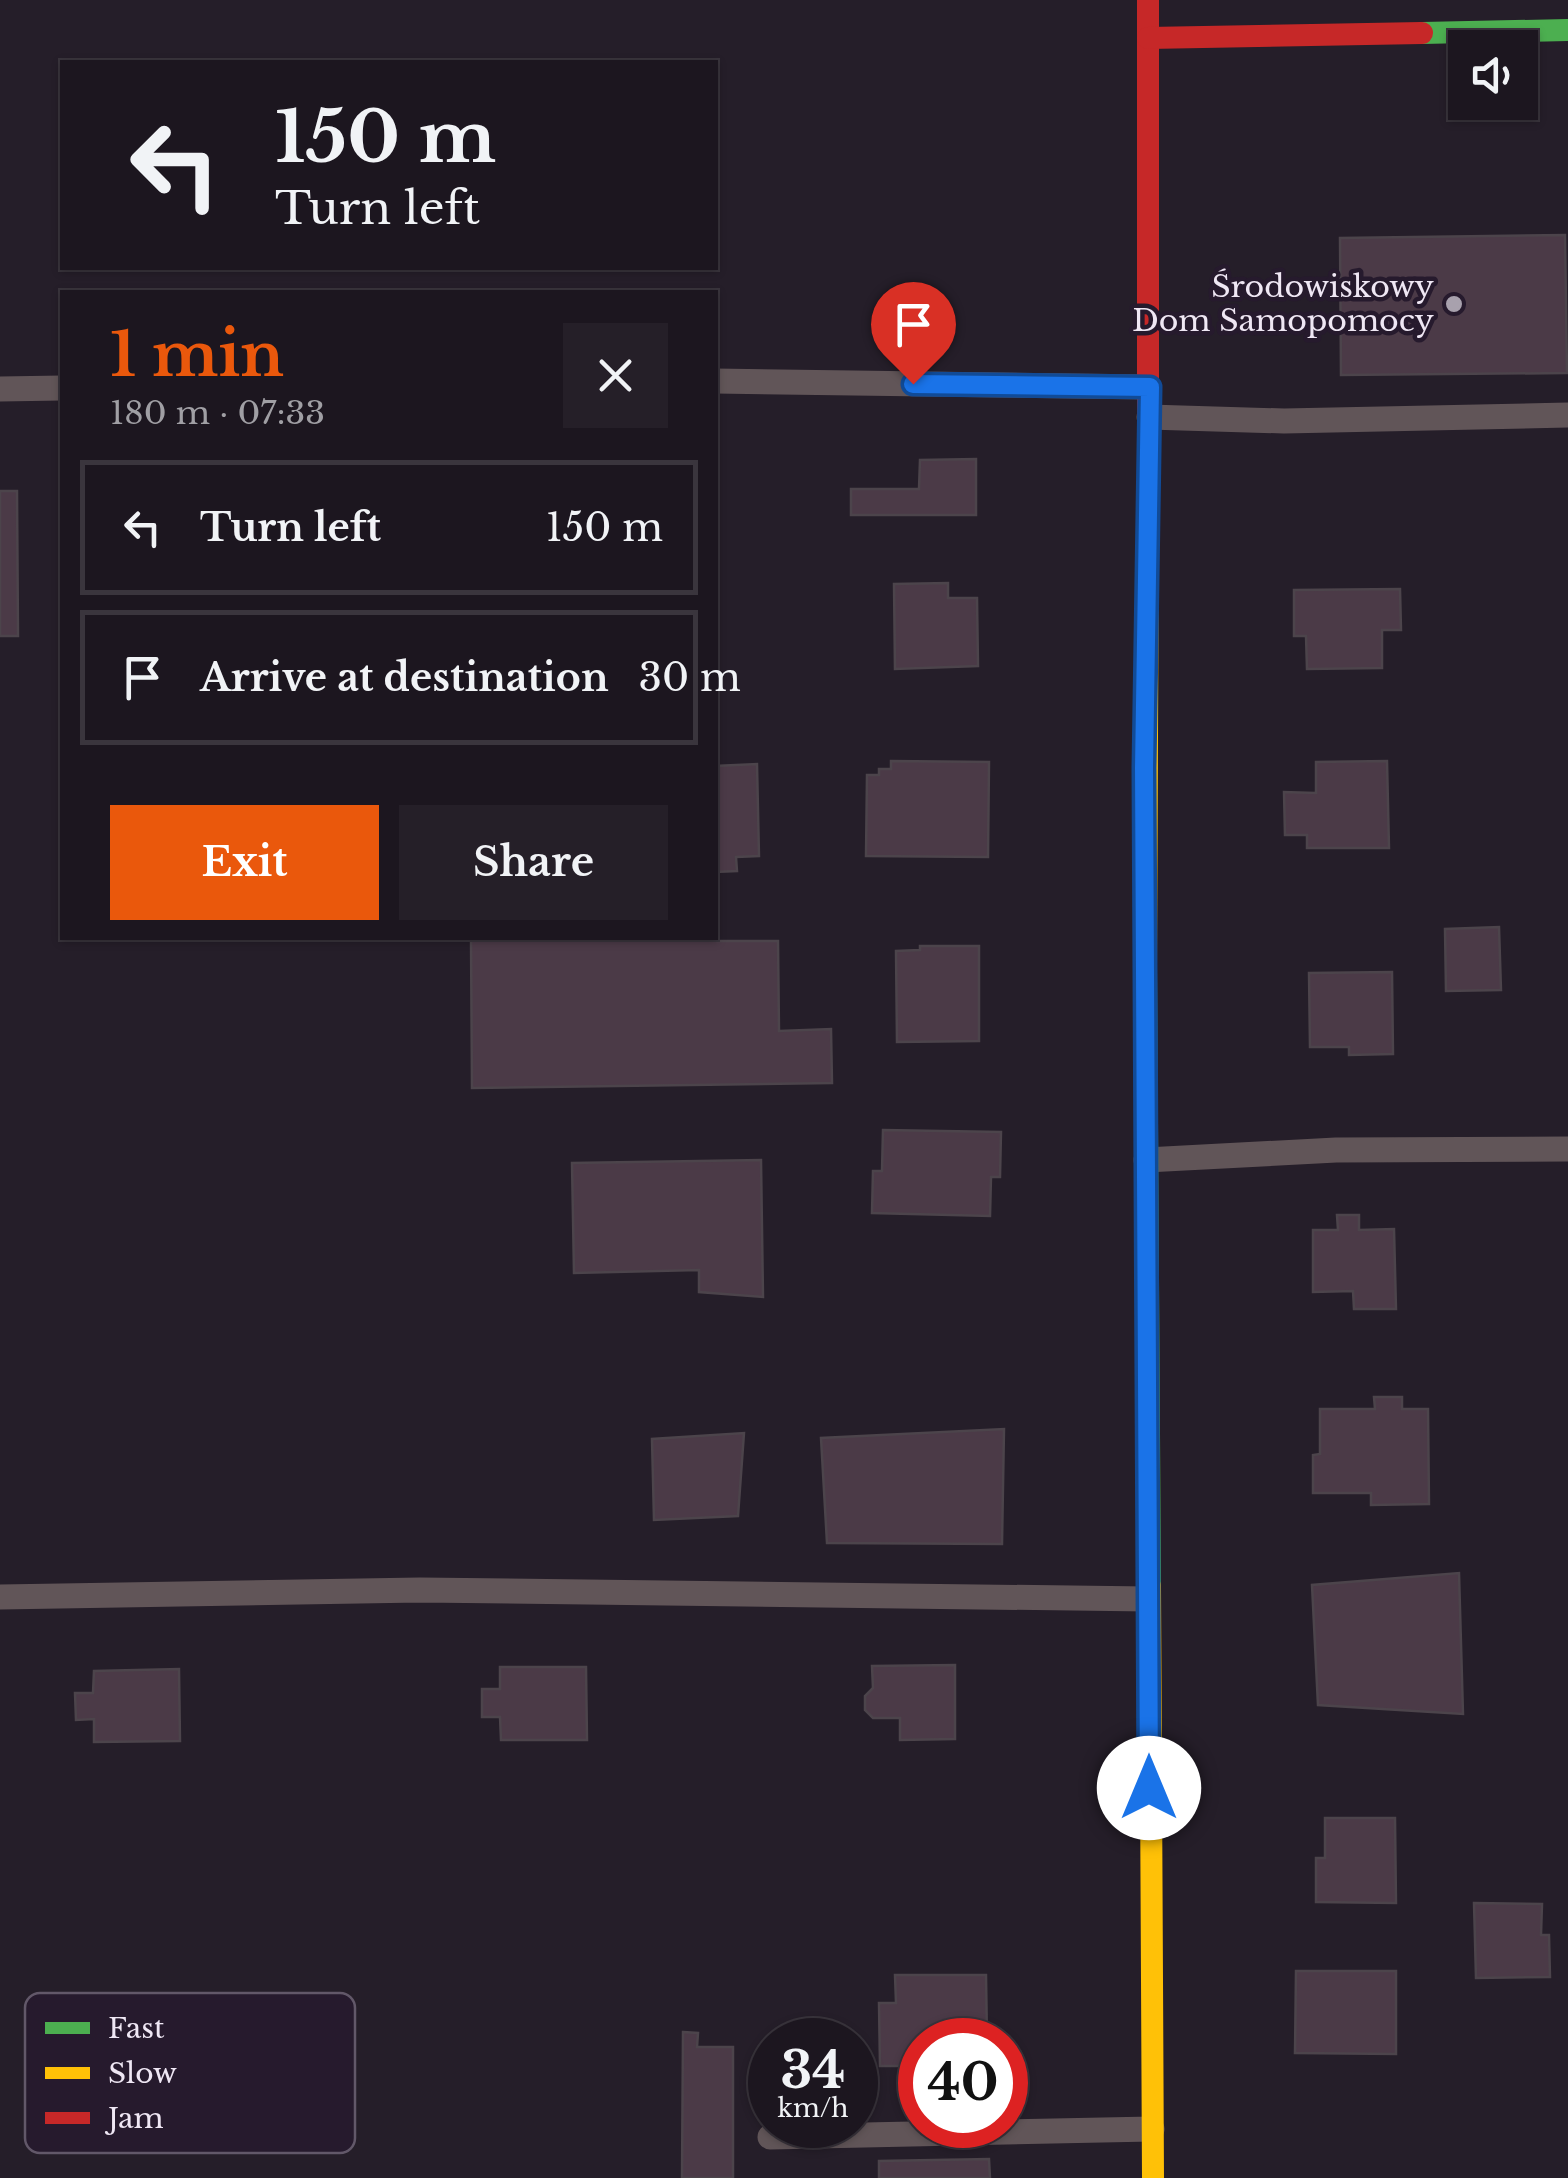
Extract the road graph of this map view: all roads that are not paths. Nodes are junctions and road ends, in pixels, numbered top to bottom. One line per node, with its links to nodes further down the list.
1 (1148, 0): 3 (street)
2 (1568, 30): 3 (street)
3 (1148, 38): 5 (street)
4 (718, 381): 5 (lane)
5 (1150, 387): 9 (street)
6 (60, 388): 7 (lane)
7 (0, 389)
8 (1568, 415): 9 (lane)
9 (1149, 417): 11 (street)
10 (1568, 1148): 11 (lane)
11 (1146, 1160): 13 (street)
12 (0, 1597): 13 (lane)
13 (1148, 1599): 14 (street)
14 (1152, 2129): 15 (lane); 16 (street)
15 (878, 2135)
16 (1153, 2178)

